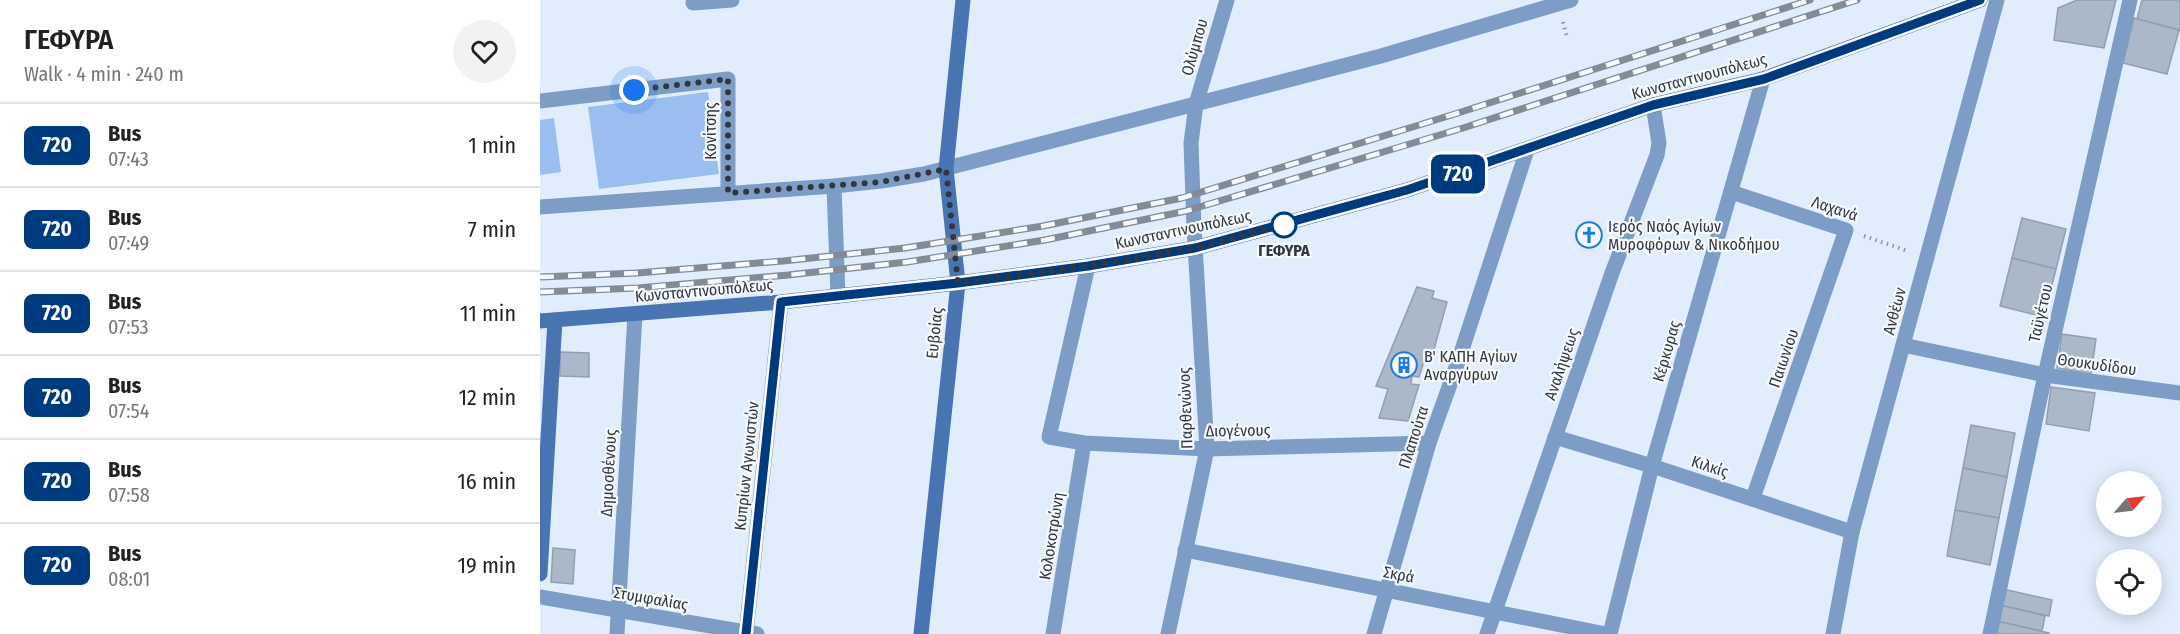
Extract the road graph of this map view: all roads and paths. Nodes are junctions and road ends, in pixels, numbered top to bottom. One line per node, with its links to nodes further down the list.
1 (732, 0): 8 (street)
2 (963, 0): 14 (street, Ευβοίας)
3 (1227, 0): 11 (street, Ολύμπου)
4 (1570, 0): 11 (street)
5 (1980, 0): 9 (street, Κωνσταντινουπόλεως)
6 (1997, 0): 21 (street, Ανθέων)
7 (2130, 0): 29 (street, Ταϋγέτου)
8 (693, 3)
9 (1764, 79): 12 (street, Κωνσταντινουπόλεως); 16 (street, Κέρκυρας)
10 (540, 101): 17 (street, Κονίτσης)
11 (1196, 104): 14 (street); 20 (street, Ολύμπου)
12 (1653, 105): 13 (street, Κωνσταντινουπόλεως); 31 (street, Αναλήψεως)
13 (1527, 150): 20 (street, Κωνσταντινουπόλεως); 33 (street, Πλαπούτα)
14 (946, 169): 15 (street); 23 (street, Ευβοίας)
15 (834, 186): 17 (street); 24 (street)
16 (1731, 192): 19 (street, Λαχανά); 35 (street, Κέρκυρας)
17 (728, 193): 18 (street)
18 (540, 207)
19 (1846, 230): 21 (path, Λαχανά); 36 (street, Παιωνίου)
20 (1195, 248): 22 (street, Κωνσταντινουπόλεως); 34 (street, Παρθενώνος)
21 (1928, 257): 28 (street, Ανθέων)
22 (1088, 266): 23 (street, Κωνσταντινουπόλεως); 32 (street, Διογένους)
23 (958, 283): 24 (street, Κωνσταντινουπόλεως); 46 (street, Ευβοίας)
24 (838, 296): 25 (street, Κωνσταντινουπόλεως)
25 (781, 302): 26 (street, Κωνσταντινουπόλεως); 44 (street, Κυπρίων Αγωνιστών)
26 (635, 314): 27 (street, Κωνσταντινουπόλεως); 42 (street, Δημοσθένους)
27 (547, 321): 39 (street)
28 (1904, 345): 29 (street, Θουκυδίδου); 37 (street, Ανθέων)
29 (2045, 375): 30 (street, Θουκυδίδου); 53 (street, Ταϋγέτου)
30 (2180, 393)
31 (1555, 437): 35 (street, Κιλκίς); 43 (street, Αναλήψεως)
32 (1084, 443): 34 (street, Διογένους); 47 (street, Κολοκοτρώνη)
33 (1429, 443): 34 (street, Διογένους); 40 (street, Πλαπούτα)
34 (1207, 449): 38 (street, Παρθενώνος)
35 (1652, 466): 36 (street, Κιλκίς); 51 (street, Κέρκυρας)
36 (1753, 498): 37 (street, Κιλκίς)
37 (1852, 532): 52 (street, Ανθέων)
38 (1185, 550): 40 (street, Σκρά); 48 (street, Παρθενώνος)
39 (540, 574)
40 (1386, 590): 43 (street, Σκρά); 49 (street, Πλαπούτα)
41 (540, 597): 42 (street, Στυμφαλίας)
42 (618, 610): 44 (street, Στυμφαλίας); 45 (street, Δημοσθένους)
43 (1494, 612): 50 (street, Αναλήψεως); 51 (street, Σκρά)
44 (750, 633)
45 (616, 634)
46 (921, 634)
47 (1053, 634)
48 (1168, 634)
49 (1374, 634)
50 (1487, 634)
51 (1608, 634)
52 (1833, 634)
53 (1990, 634)

